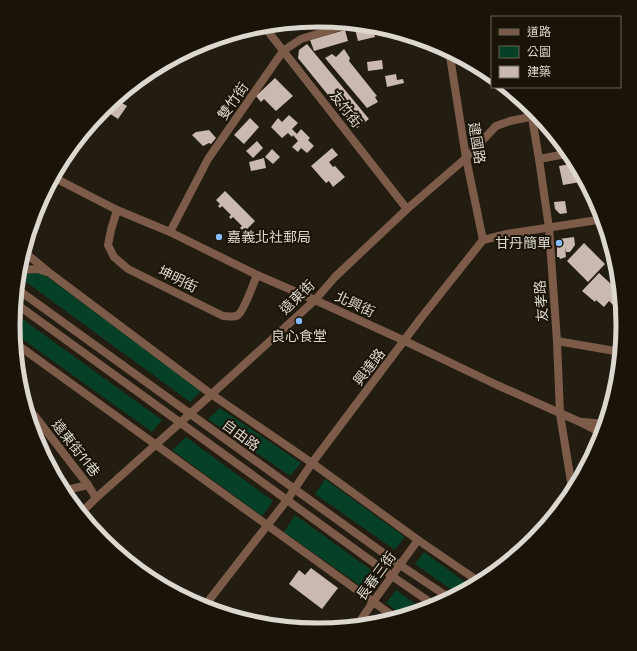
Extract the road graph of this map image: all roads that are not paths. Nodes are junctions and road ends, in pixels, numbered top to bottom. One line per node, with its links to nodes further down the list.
1 (336, 28): 3 (street, 雙竹街)
2 (268, 32): 3 (street, 友竹街)
3 (283, 51): 11 (street, 友竹街); 15 (street, 雙竹街)
4 (450, 58): 8 (street, 建國路)
5 (532, 117): 8 (street, 遠東街)
6 (536, 121): 9 (street, 友孝路)
7 (563, 154): 9 (street)
8 (466, 158): 11 (street, 遠東街); 16 (street, 建國路)
9 (539, 159): 14 (street, 友孝路)
10 (58, 180): 12 (street, 北興街)
11 (407, 209): 22 (street, 遠東街)
12 (117, 210): 15 (street, 北興街); 20 (street, 坤明街)
13 (597, 220): 14 (street)
14 (549, 228): 16 (street); 25 (street, 友孝路)
15 (170, 232): 20 (street, 北興街)
16 (483, 240): 24 (street, 興達路)
17 (28, 255): 19 (street, 自由路)
18 (26, 270): 19 (street, 自由路)
19 (51, 274): 28 (street, 自由路)
20 (257, 275): 22 (street, 北興街)
21 (22, 293): 29 (street, 自由路)
22 (315, 300): 24 (street, 北興街); 28 (street, 遠東街)
23 (21, 307): 32 (street, 自由路)
24 (405, 341): 30 (street, 北興街); 37 (street, 興達路)
25 (557, 341): 27 (street); 30 (street, 友孝路)
26 (21, 348): 36 (street)
27 (615, 351)
28 (211, 394): 29 (street, 遠東街); 37 (street, 自由路)
29 (189, 414): 32 (street, 遠東街); 41 (street, 自由路)
30 (560, 414): 33 (street, 北興街); 38 (street, 友孝路)
31 (36, 421): 39 (street, 遠東街11巷)
32 (180, 422): 36 (street, 遠東街); 43 (street, 自由路)
33 (580, 422): 34 (street); 35 (street, 北興街)
34 (600, 424)
35 (597, 431)
36 (156, 445): 42 (street, 遠東街); 45 (street)
37 (312, 463): 41 (street, 興達路); 46 (street, 自由路)
38 (571, 484)
39 (88, 485): 40 (street); 42 (street, 遠東街11巷)
40 (69, 489)
41 (294, 489): 43 (street, 興達路); 47 (street, 自由路)
42 (96, 498): 44 (street, 遠東街)
43 (287, 500): 45 (street, 興達路); 48 (street, 自由路)
44 (84, 510)
45 (267, 525): 51 (street, 興達路); 52 (street)
46 (418, 540): 47 (street, 長春三街); 49 (street, 自由路)
47 (400, 565): 48 (street, 長春三街); 50 (street, 自由路)
48 (392, 576): 52 (street, 長春三街); 53 (street, 自由路)
49 (476, 579)
50 (446, 595)
51 (207, 602)
52 (373, 602): 54 (street); 55 (street, 長春三街)
53 (430, 602)
54 (391, 615)
55 (360, 620)

